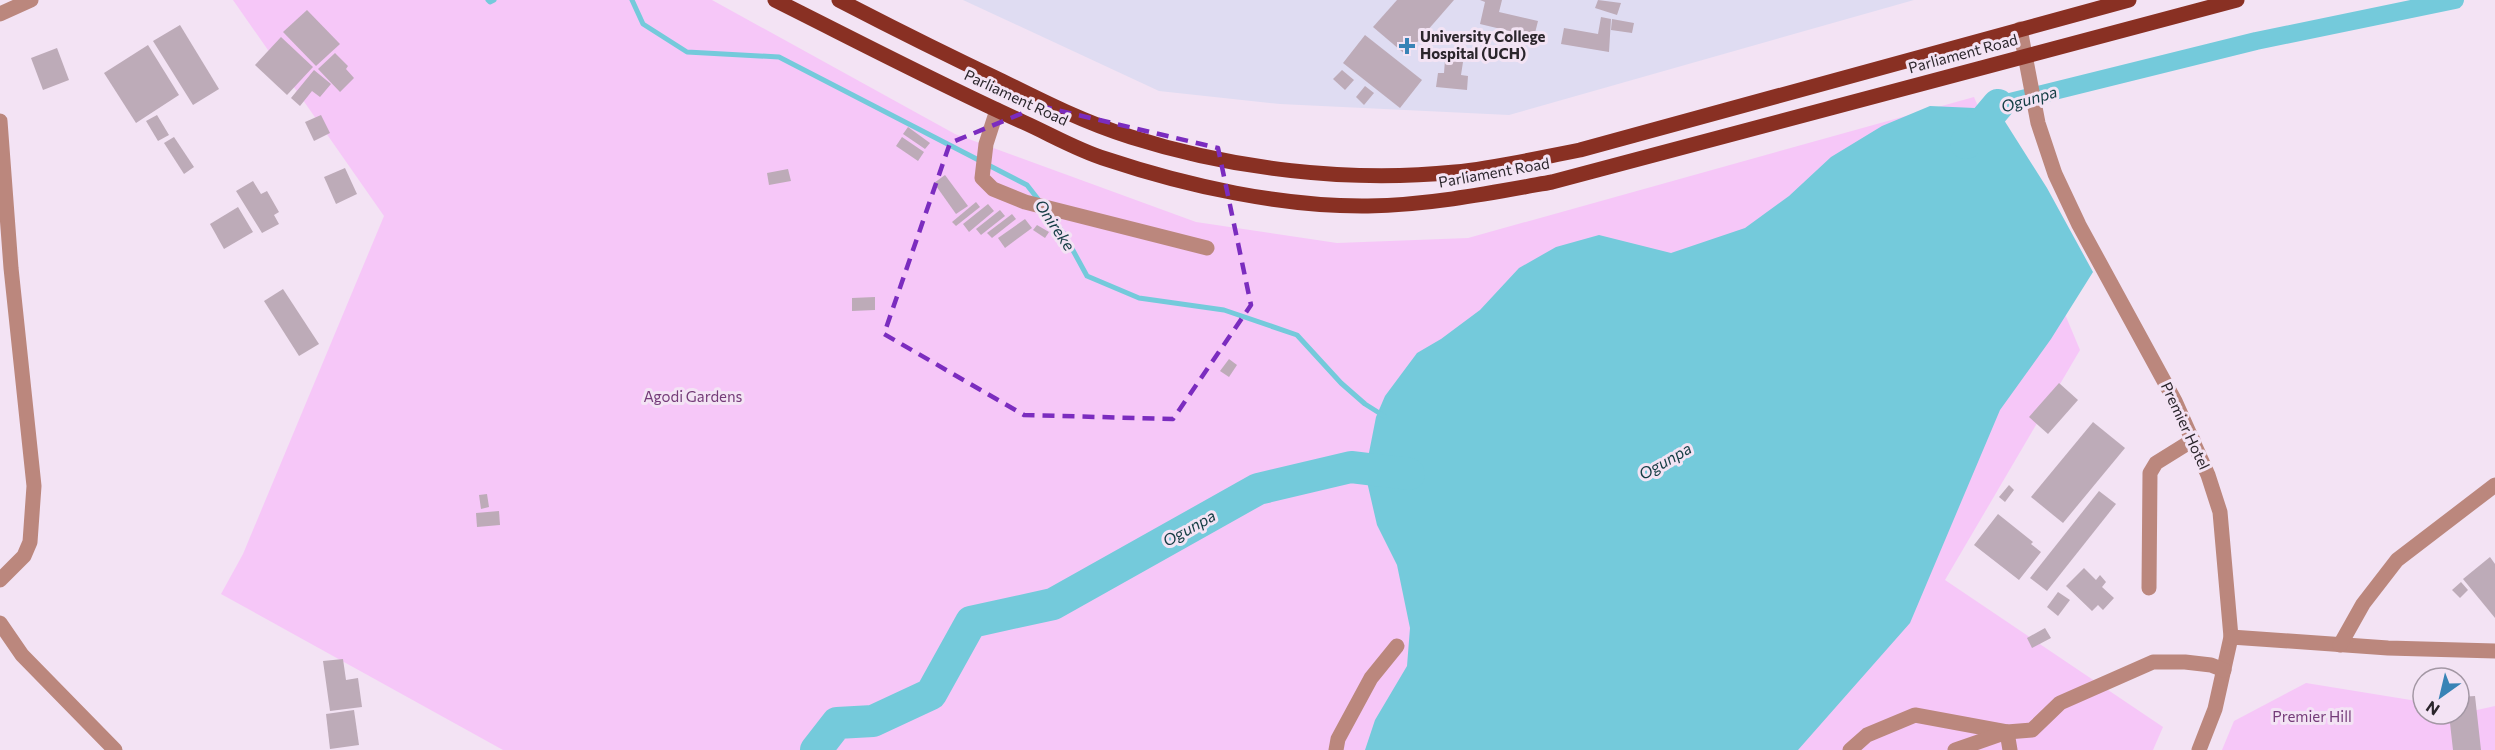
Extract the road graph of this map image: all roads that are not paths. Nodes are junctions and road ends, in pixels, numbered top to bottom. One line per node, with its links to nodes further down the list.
1 (31, 0): 6 (street)
2 (775, 0): 9 (main road, Parliament Road)
3 (839, 0): 7 (main road, Parliament Road)
4 (2129, 0): 7 (main road, Parliament Road)
5 (2237, 0): 8 (main road, Parliament Road)
6 (8, 7)
7 (2020, 29): 8 (street, Premier Hotel)
8 (2027, 56): 9 (main road, Parliament Road); 12 (street, Premier Hotel)
9 (996, 110): 11 (street)
10 (0, 122): 14 (street)
11 (1207, 248)
12 (2193, 441): 15 (street); 17 (street, Premier Hotel)
13 (2495, 485): 18 (street)
14 (0, 580)
15 (2149, 588)
16 (0, 623): 23 (street)
17 (2231, 637): 18 (street); 21 (street, Premier Hotel)
18 (2340, 645): 20 (street)
19 (1397, 646): 24 (street)
20 (2495, 651)
21 (2224, 670): 22 (street); 28 (street, Premier Hotel)
22 (2007, 732): 25 (street); 26 (street); 27 (street)
23 (115, 750)
24 (1336, 750)
25 (1850, 750)
26 (1955, 750)
27 (2010, 750)
28 (2199, 750)

